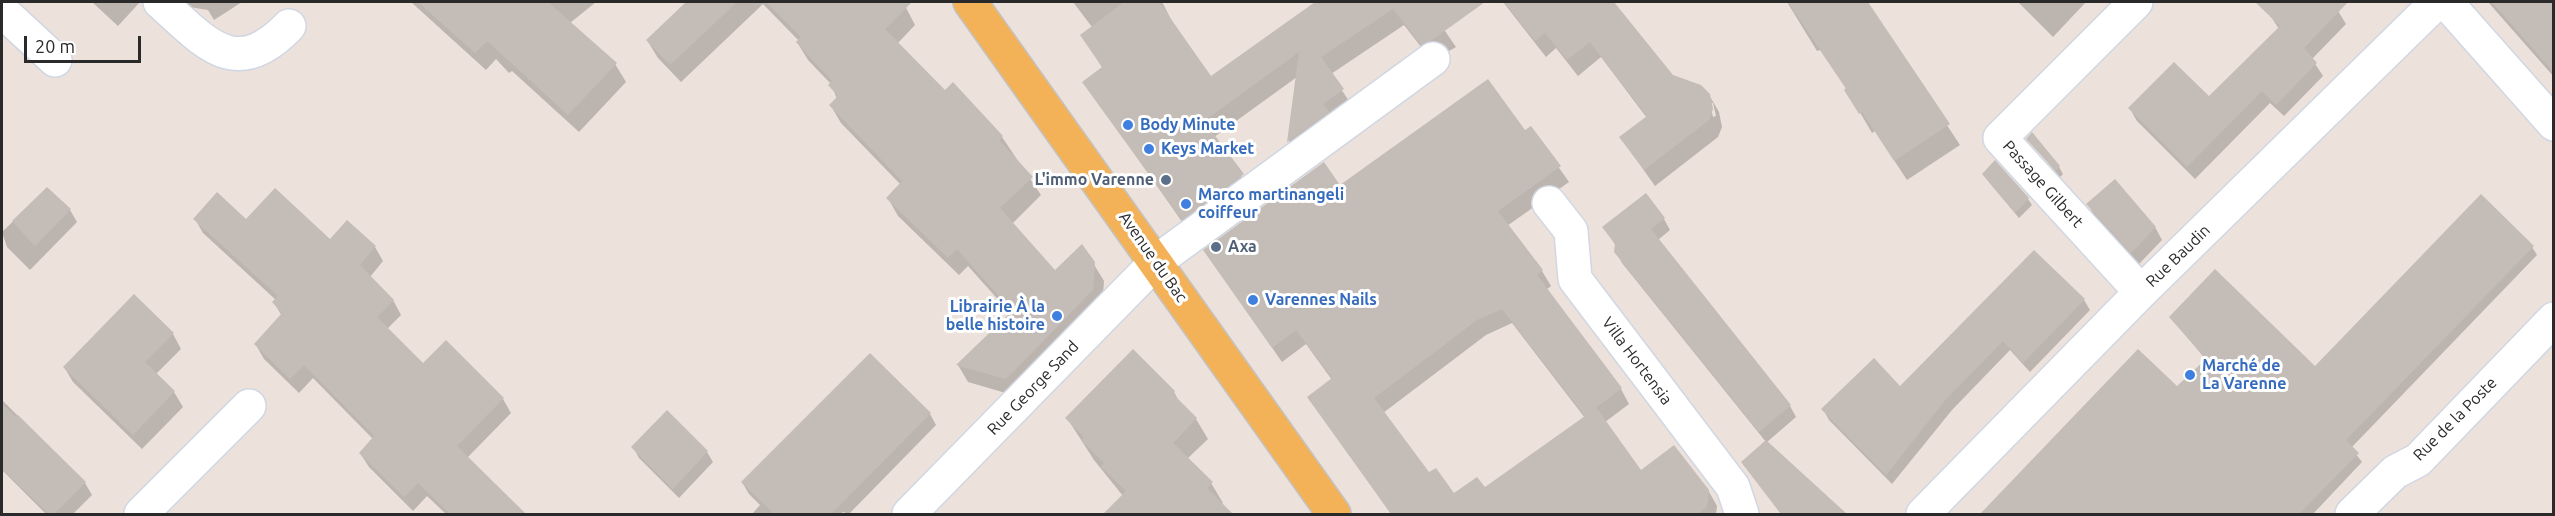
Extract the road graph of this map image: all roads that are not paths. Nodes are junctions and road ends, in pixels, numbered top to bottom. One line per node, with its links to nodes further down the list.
1 (160, 2): 7 (street)
2 (970, 2): 12 (main road, Avenue du Bac)
3 (2136, 2): 13 (street, Passage Gilbert)
4 (2437, 2): 13 (street, Rue Baudin)
5 (2446, 2): 10 (street)
6 (2, 11): 9 (street)
7 (289, 27)
8 (1432, 59): 12 (street, Rue George Sand)
9 (55, 60)
10 (2553, 124)
11 (1549, 203): 19 (street, Villa Hortensia)
12 (1156, 261): 17 (street, Rue George Sand); 18 (main road, Avenue du Bac)
13 (2141, 292): 20 (street, Rue Baudin)
14 (2553, 319): 21 (street, Rue de la Poste)
15 (249, 406): 16 (street)
16 (141, 514)
17 (909, 514)
18 (1334, 514)
19 (1742, 514)
20 (1923, 514)
21 (2352, 514)

